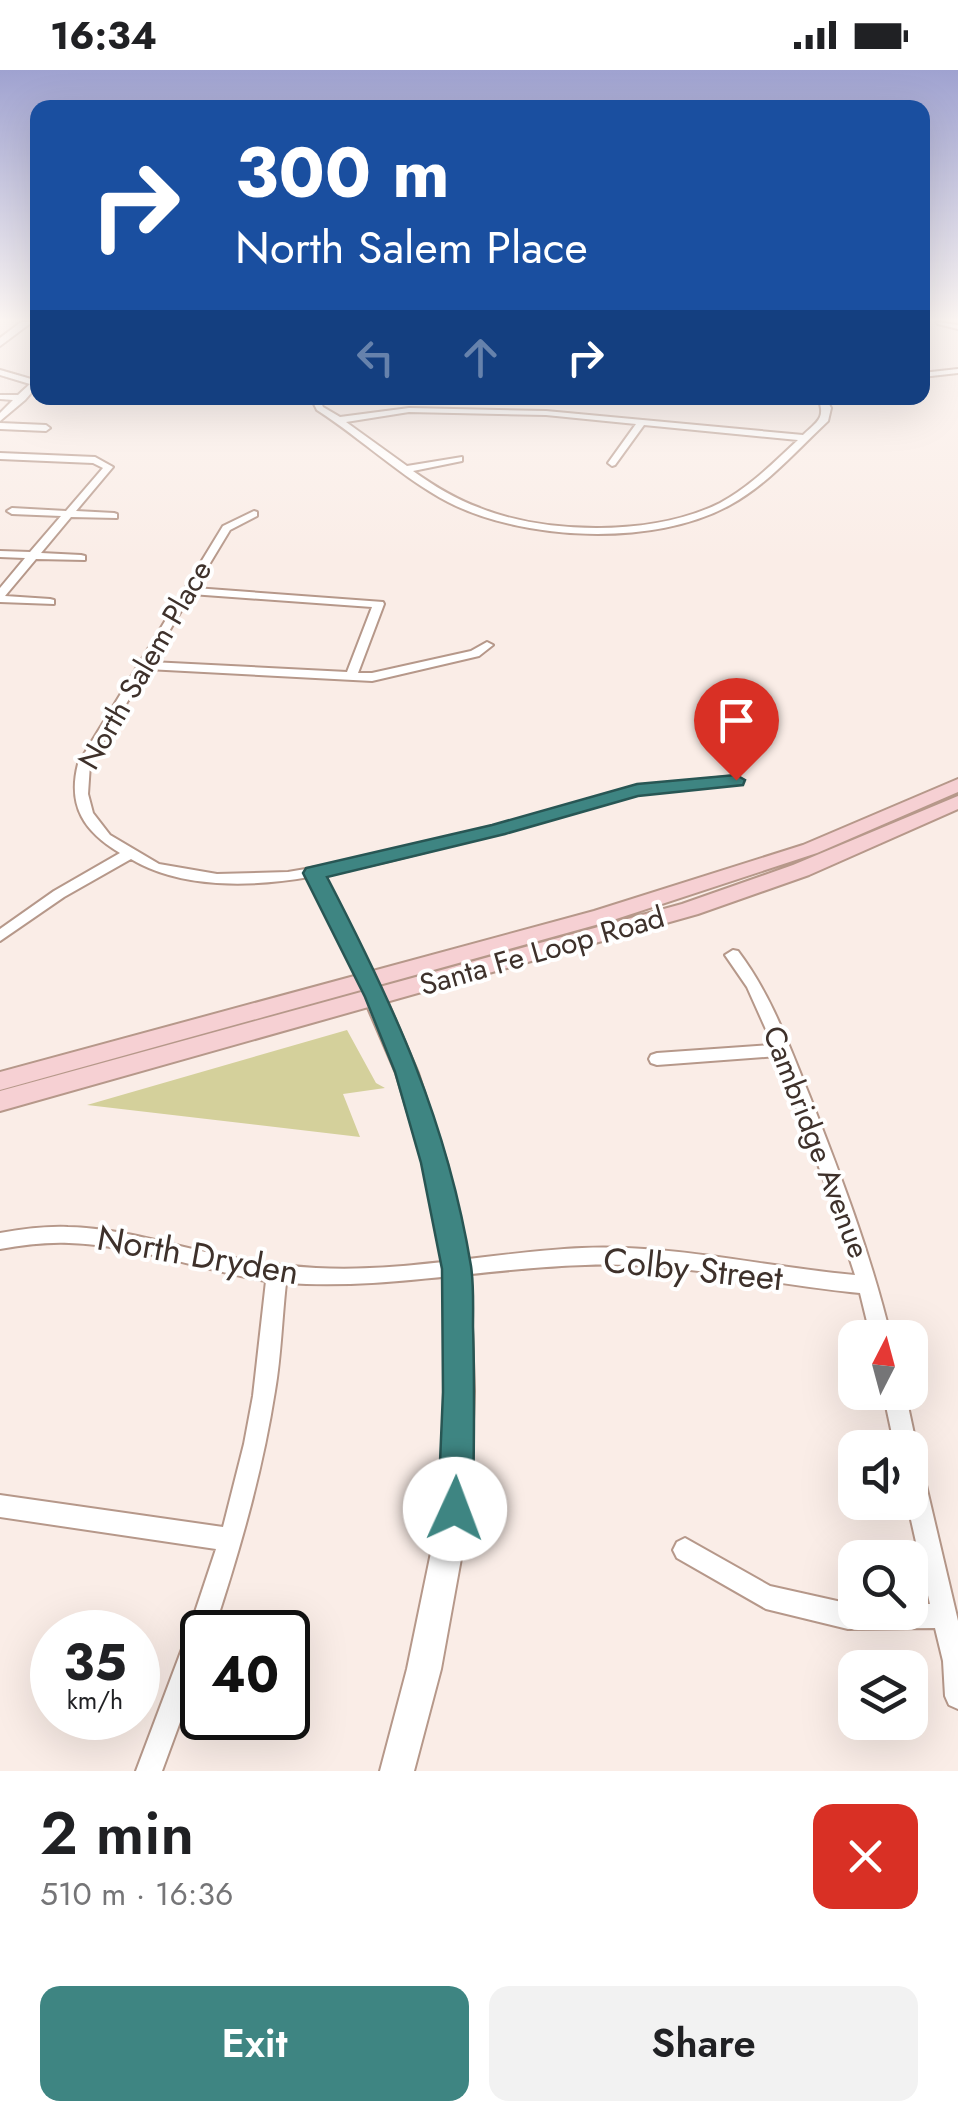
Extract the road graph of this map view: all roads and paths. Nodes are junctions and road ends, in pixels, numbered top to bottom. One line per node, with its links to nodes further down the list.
1 (19, 401): 5 (street)
2 (318, 405): 4 (street)
3 (826, 405): 8 (street)
4 (340, 420): 6 (street); 12 (street)
5 (0, 422): 7 (street)
6 (640, 424): 8 (street); 11 (street)
7 (46, 428)
8 (805, 438): 12 (street)
9 (0, 456): 14 (street)
10 (460, 459): 12 (street)
11 (612, 463)
12 (407, 469)
13 (12, 510): 14 (street)
14 (69, 513): 16 (street); 18 (street)
15 (254, 514): 20 (street, North Salem Place)
16 (114, 516)
17 (0, 554): 18 (street)
18 (32, 556): 19 (street); 21 (street)
19 (81, 558)
20 (187, 591): 24 (street, North Salem Place); 25 (street)
21 (0, 597): 22 (street)
22 (50, 602)
23 (488, 645): 25 (street)
24 (143, 665): 25 (street); 29 (street, North Salem Place)
25 (350, 676)
26 (736, 780): 30 (street, North Salem Place)
27 (958, 785): 33 (main road, Santa Fe Loop Road)
28 (958, 802): 33 (main road, Santa Fe Loop Road)
29 (126, 854): 30 (street, North Salem Place); 31 (street)
30 (314, 873): 33 (street)
31 (0, 936)
32 (733, 955): 34 (street, Cambridge Avenue)
33 (372, 988): 36 (main road, Santa Fe Loop Road); 37 (main road, Santa Fe Loop Road); 39 (street)
34 (782, 1050): 35 (street); 41 (street, Cambridge Avenue)
35 (657, 1059)
36 (0, 1081)
37 (0, 1101)
38 (0, 1240): 40 (street, North Dryden)
39 (457, 1269): 40 (street, North Dryden); 41 (street, Colby Street); 50 (street)
40 (276, 1274): 45 (street)
41 (869, 1285): 42 (street, Cambridge Avenue)
42 (877, 1320)
43 (0, 1506): 45 (street)
44 (923, 1520): 47 (street)
45 (231, 1540): 49 (street)
46 (685, 1550): 47 (street)
47 (944, 1616): 48 (street)
48 (958, 1696)
49 (148, 1771)
50 (397, 1771)

